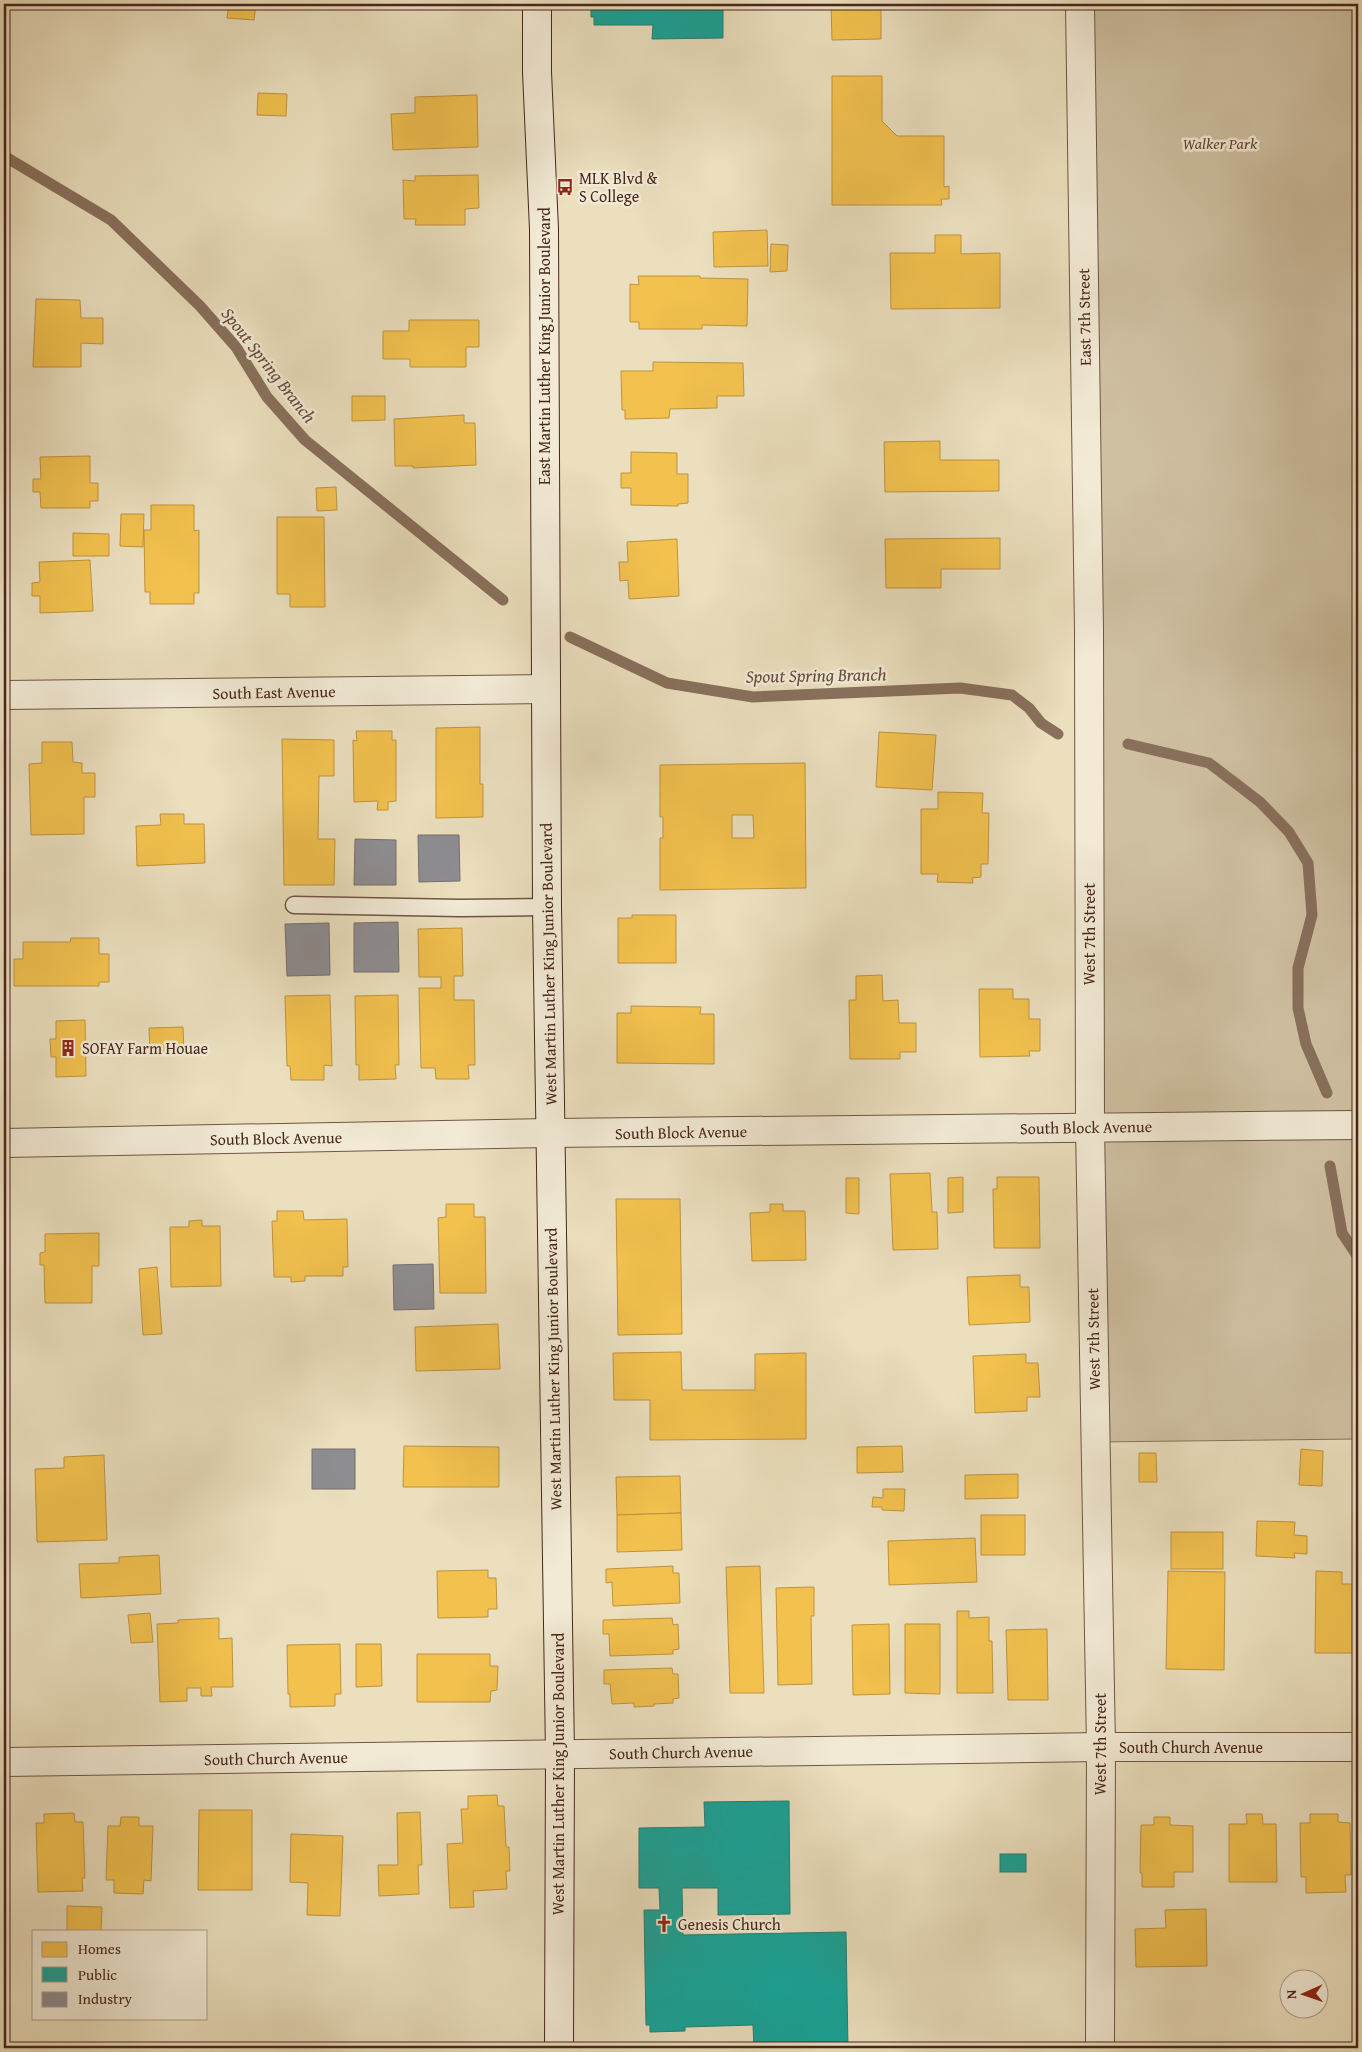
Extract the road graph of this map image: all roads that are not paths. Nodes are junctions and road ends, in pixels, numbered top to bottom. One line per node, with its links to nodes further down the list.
1 (537, 4): 4 (street, East Martin Luther King Junior Boulevard)
2 (1080, 4): 3 (street, East 7th Street)
3 (1089, 630): 9 (street, West 7th Street)
4 (545, 689): 5 (street, South East Avenue); 7 (street, West Martin Luther King Junior Boulevard)
5 (4, 696)
6 (294, 905): 7 (lane)
7 (547, 907): 10 (street, West Martin Luther King Junior Boulevard)
8 (1358, 1125): 9 (street, South Block Avenue)
9 (1090, 1127): 10 (street, South Block Avenue); 12 (street, West 7th Street)
10 (549, 1133): 11 (street, South Block Avenue); 14 (street, West Martin Luther King Junior Boulevard)
11 (4, 1143)
12 (1101, 1747): 13 (street, South Church Avenue); 14 (street, South Church Avenue); 17 (street, West 7th Street)
13 (1358, 1747)
14 (560, 1754): 15 (street, South Church Avenue); 16 (street, West Martin Luther King Junior Boulevard)
15 (4, 1762)
16 (558, 2048)
17 (1100, 2048)

